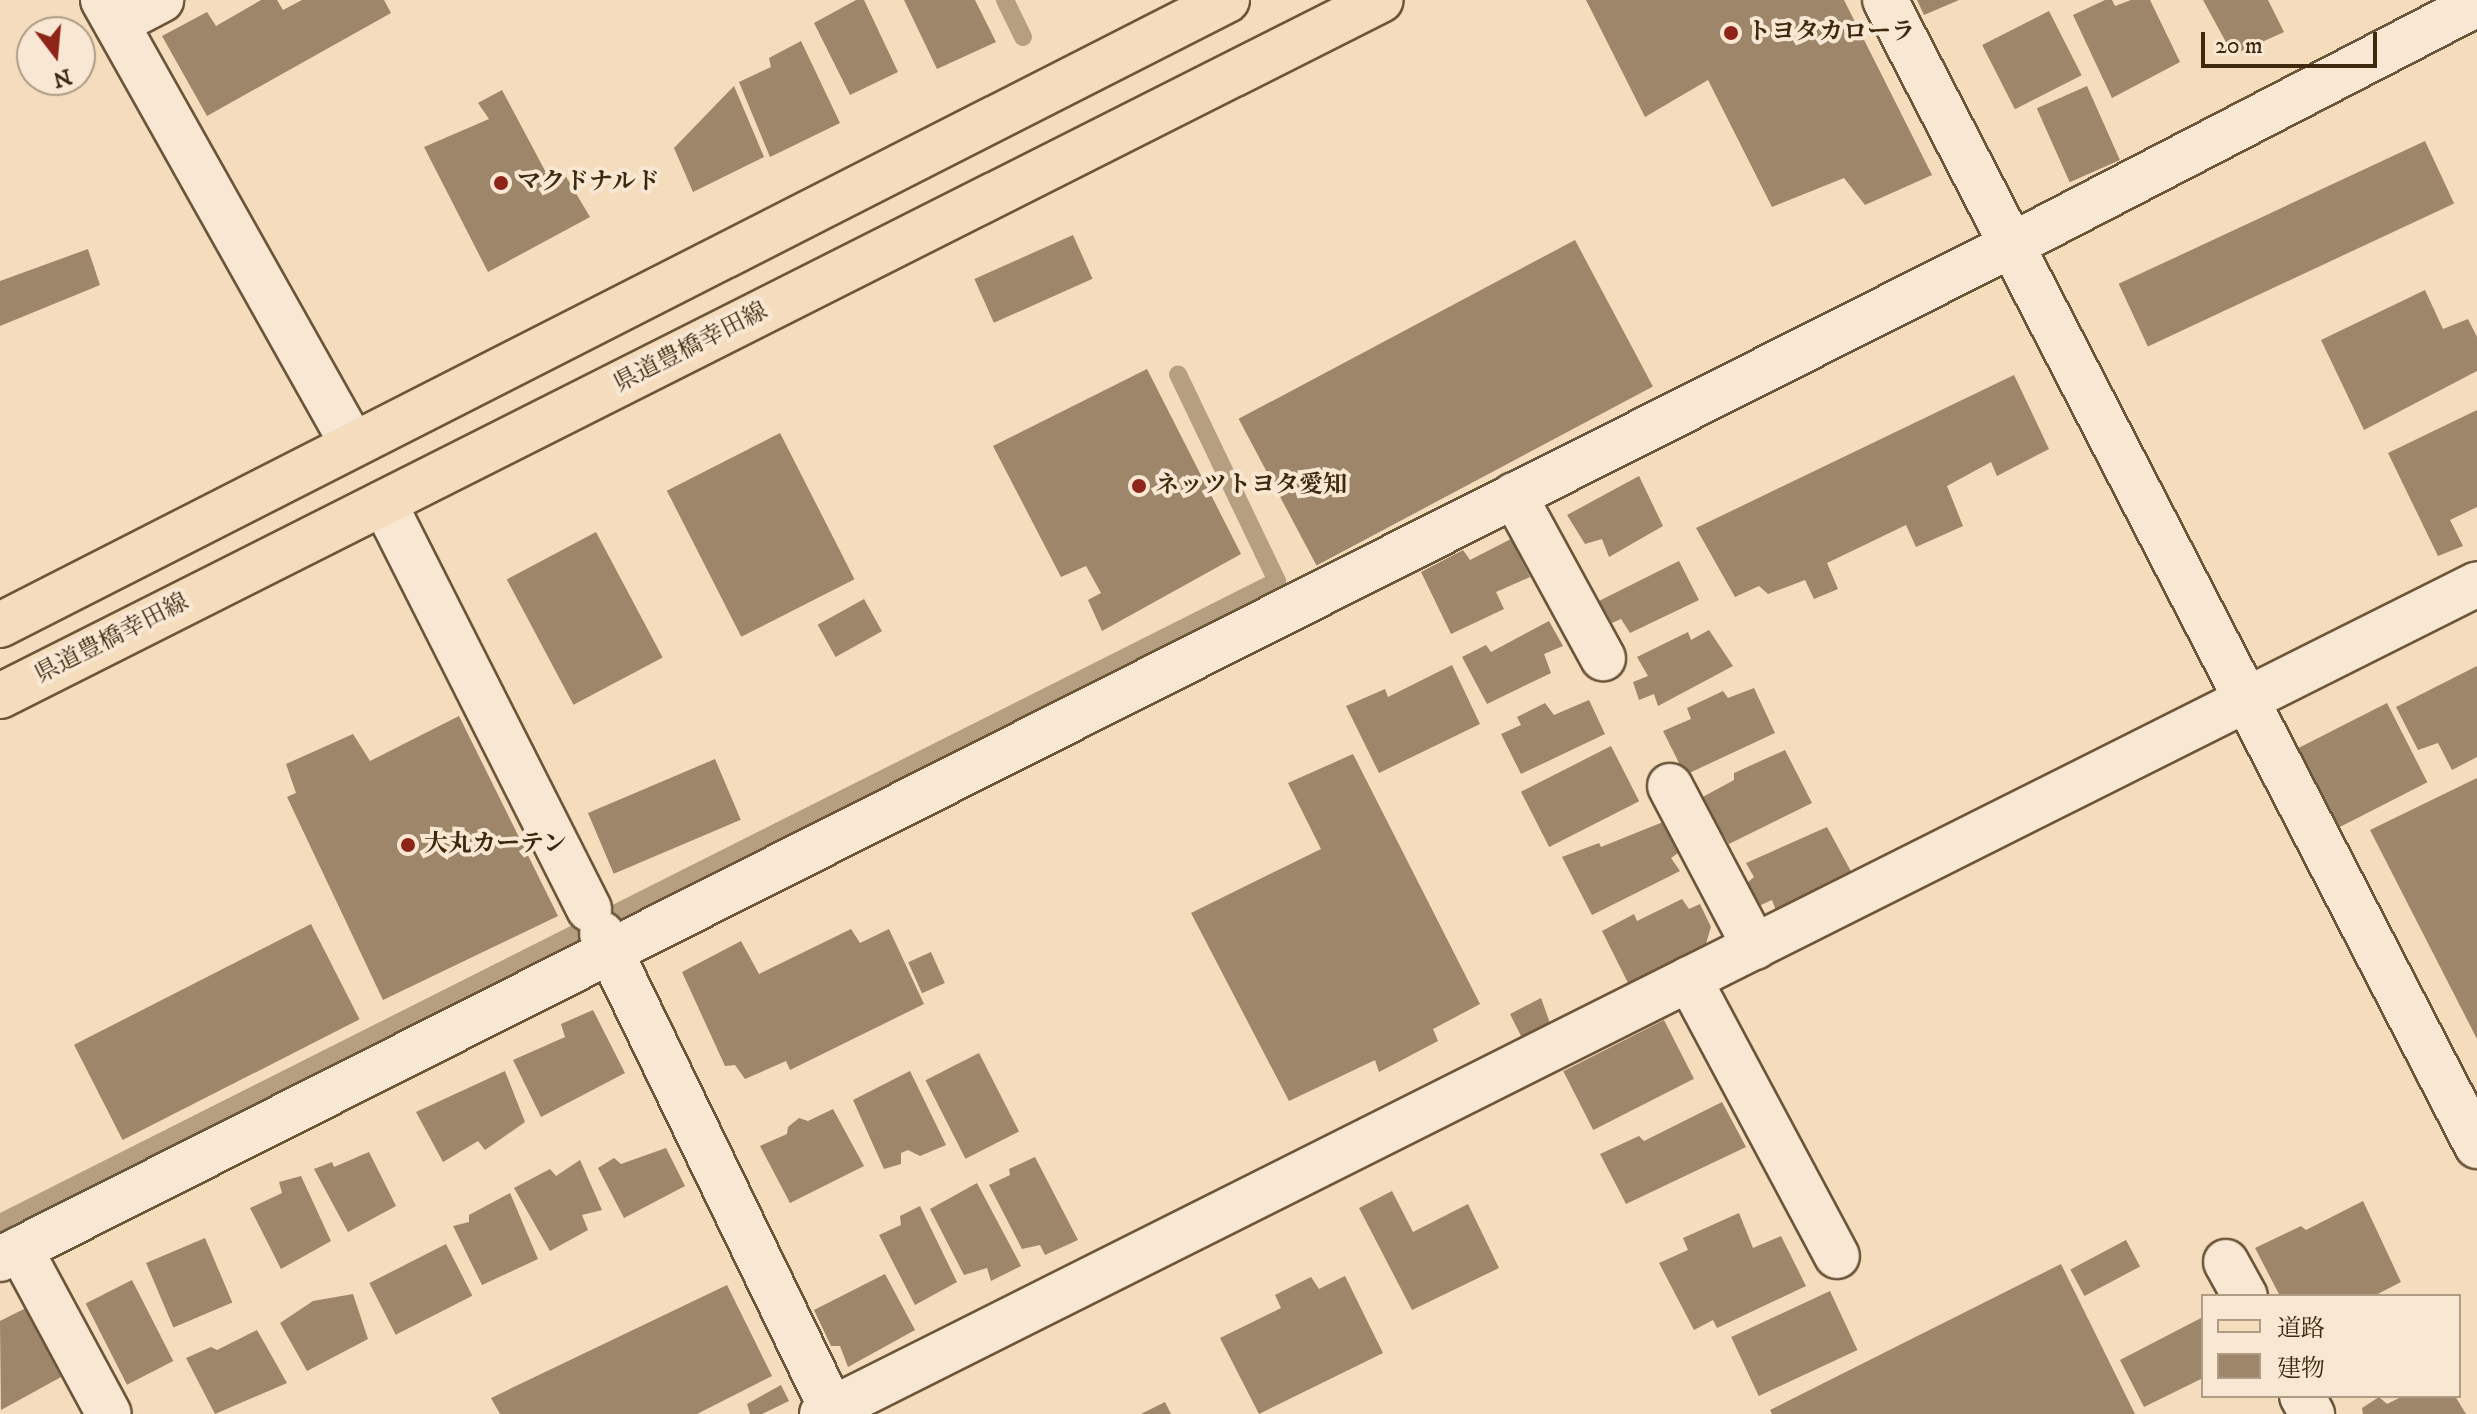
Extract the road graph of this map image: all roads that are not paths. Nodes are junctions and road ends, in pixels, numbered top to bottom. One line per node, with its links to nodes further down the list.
1 (161, 0): 6 (street)
2 (1227, 0): 8 (main road)
3 (1381, 0): 10 (main road, 県道豊橋幸田線)
4 (1885, 0): 7 (street)
5 (2477, 4): 7 (street)
6 (110, 12): 8 (street)
7 (2010, 246): 9 (street); 15 (street)
8 (353, 445): 12 (main road)
9 (1514, 495): 13 (street); 17 (street)
10 (384, 503): 14 (main road, 県道豊橋幸田線); 17 (street)
11 (2477, 584): 15 (street)
12 (0, 625)
13 (1603, 658)
14 (0, 696)
15 (2246, 700): 18 (street); 20 (street)
16 (1670, 786): 18 (street)
17 (601, 931): 21 (street); 23 (street)
18 (1755, 947): 19 (street)
19 (1689, 979): 22 (street); 23 (street)
20 (2477, 1146)
21 (10, 1254): 24 (street)
22 (1837, 1256)
23 (830, 1412)
24 (109, 1414)

